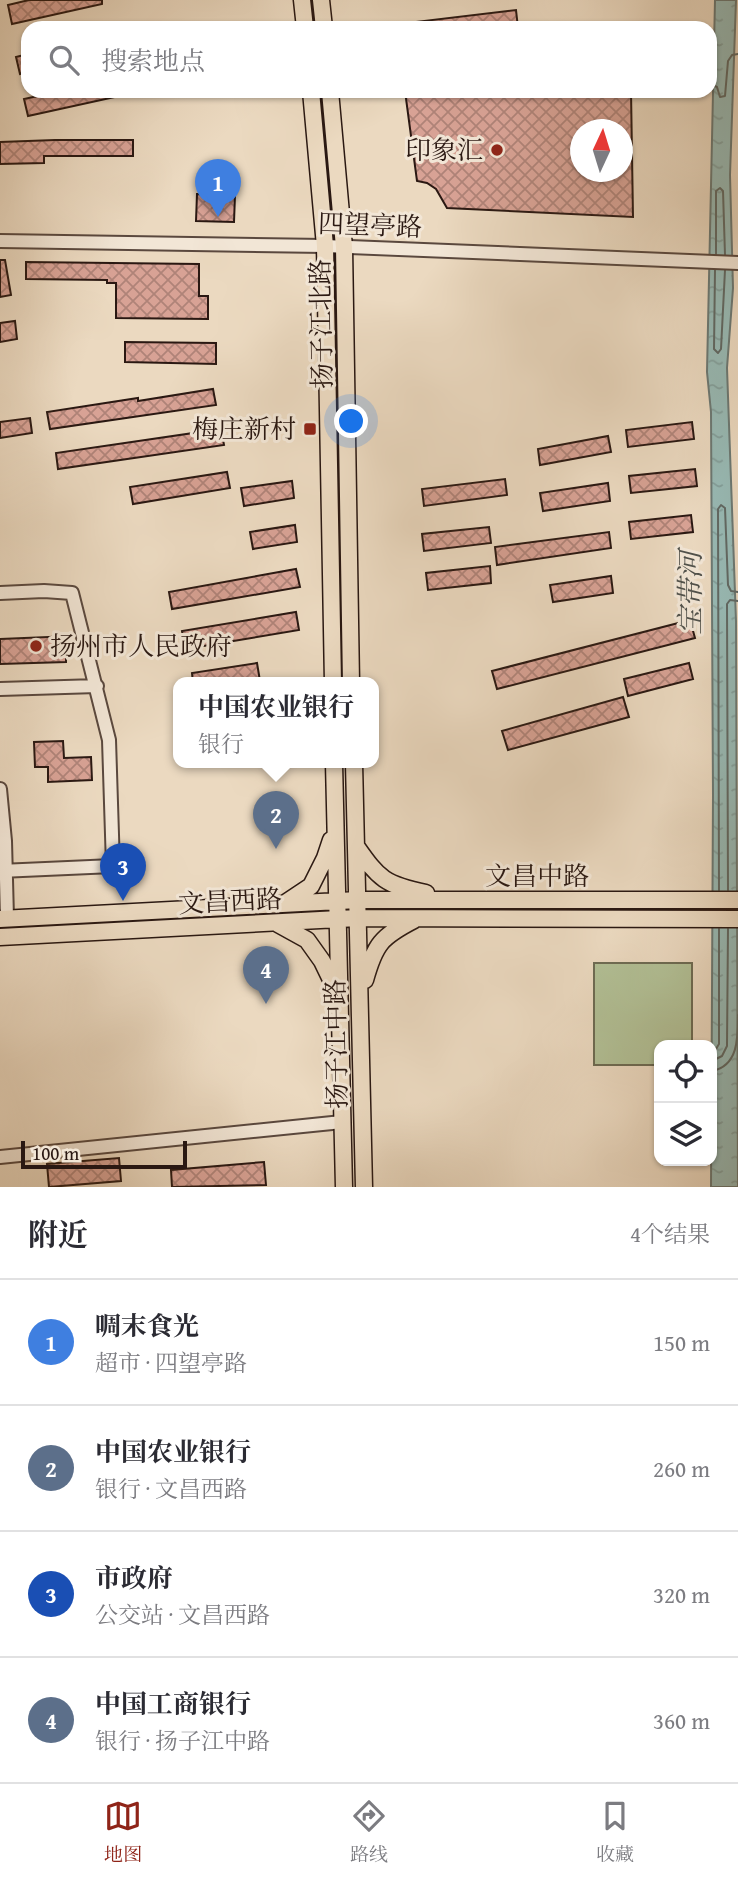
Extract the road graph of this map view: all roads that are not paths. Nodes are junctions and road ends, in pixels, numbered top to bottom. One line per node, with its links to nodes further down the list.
1 (302, 0): 3 (main road)
2 (321, 0): 4 (main road)
3 (304, 21)
4 (323, 21)
5 (312, 98): 8 (main road, 扬子江北路)
6 (331, 98): 9 (main road, 扬子江北路)
7 (0, 241): 8 (street, 四望亭路)
8 (325, 246): 9 (street, 四望亭路); 12 (main road, 扬子江北路)
9 (344, 247): 10 (street, 四望亭路); 13 (main road, 扬子江北路)
10 (738, 263)
11 (0, 593): 14 (street)
12 (333, 677)
13 (351, 677)
14 (97, 686): 15 (street); 21 (street)
15 (0, 689)
16 (334, 768): 19 (main road)
17 (354, 768): 20 (main road)
18 (0, 789): 21 (street)
19 (335, 824): 25 (main road); 26 (main road)
20 (356, 846): 22 (main road); 23 (main road)
21 (3, 871): 27 (street)
22 (358, 900): 23 (main road, 文昌中路); 25 (main road, 文昌中路); 28 (main road, 扬子江中路)
23 (467, 900): 24 (main road, 文昌中路)
24 (738, 900)
25 (337, 901): 26 (main road, 文昌西路); 31 (main road, 扬子江中路)
26 (284, 904): 27 (main road, 文昌西路)
27 (3, 918)
28 (358, 918): 29 (main road, 文昌中路); 31 (main road, 文昌西路); 35 (main road, 扬子江中路)
29 (416, 919): 30 (main road, 文昌中路); 35 (main road)
30 (738, 919)
31 (337, 920): 32 (main road, 文昌西路); 34 (main road, 扬子江中路)
32 (275, 923): 33 (main road, 文昌西路); 34 (main road)
33 (0, 937)
34 (339, 997): 36 (main road, 扬子江中路)
35 (360, 1000): 39 (main road, 扬子江中路)
36 (342, 1122): 37 (street); 38 (main road, 扬子江中路)
37 (0, 1157)
38 (344, 1187)
39 (364, 1187)

